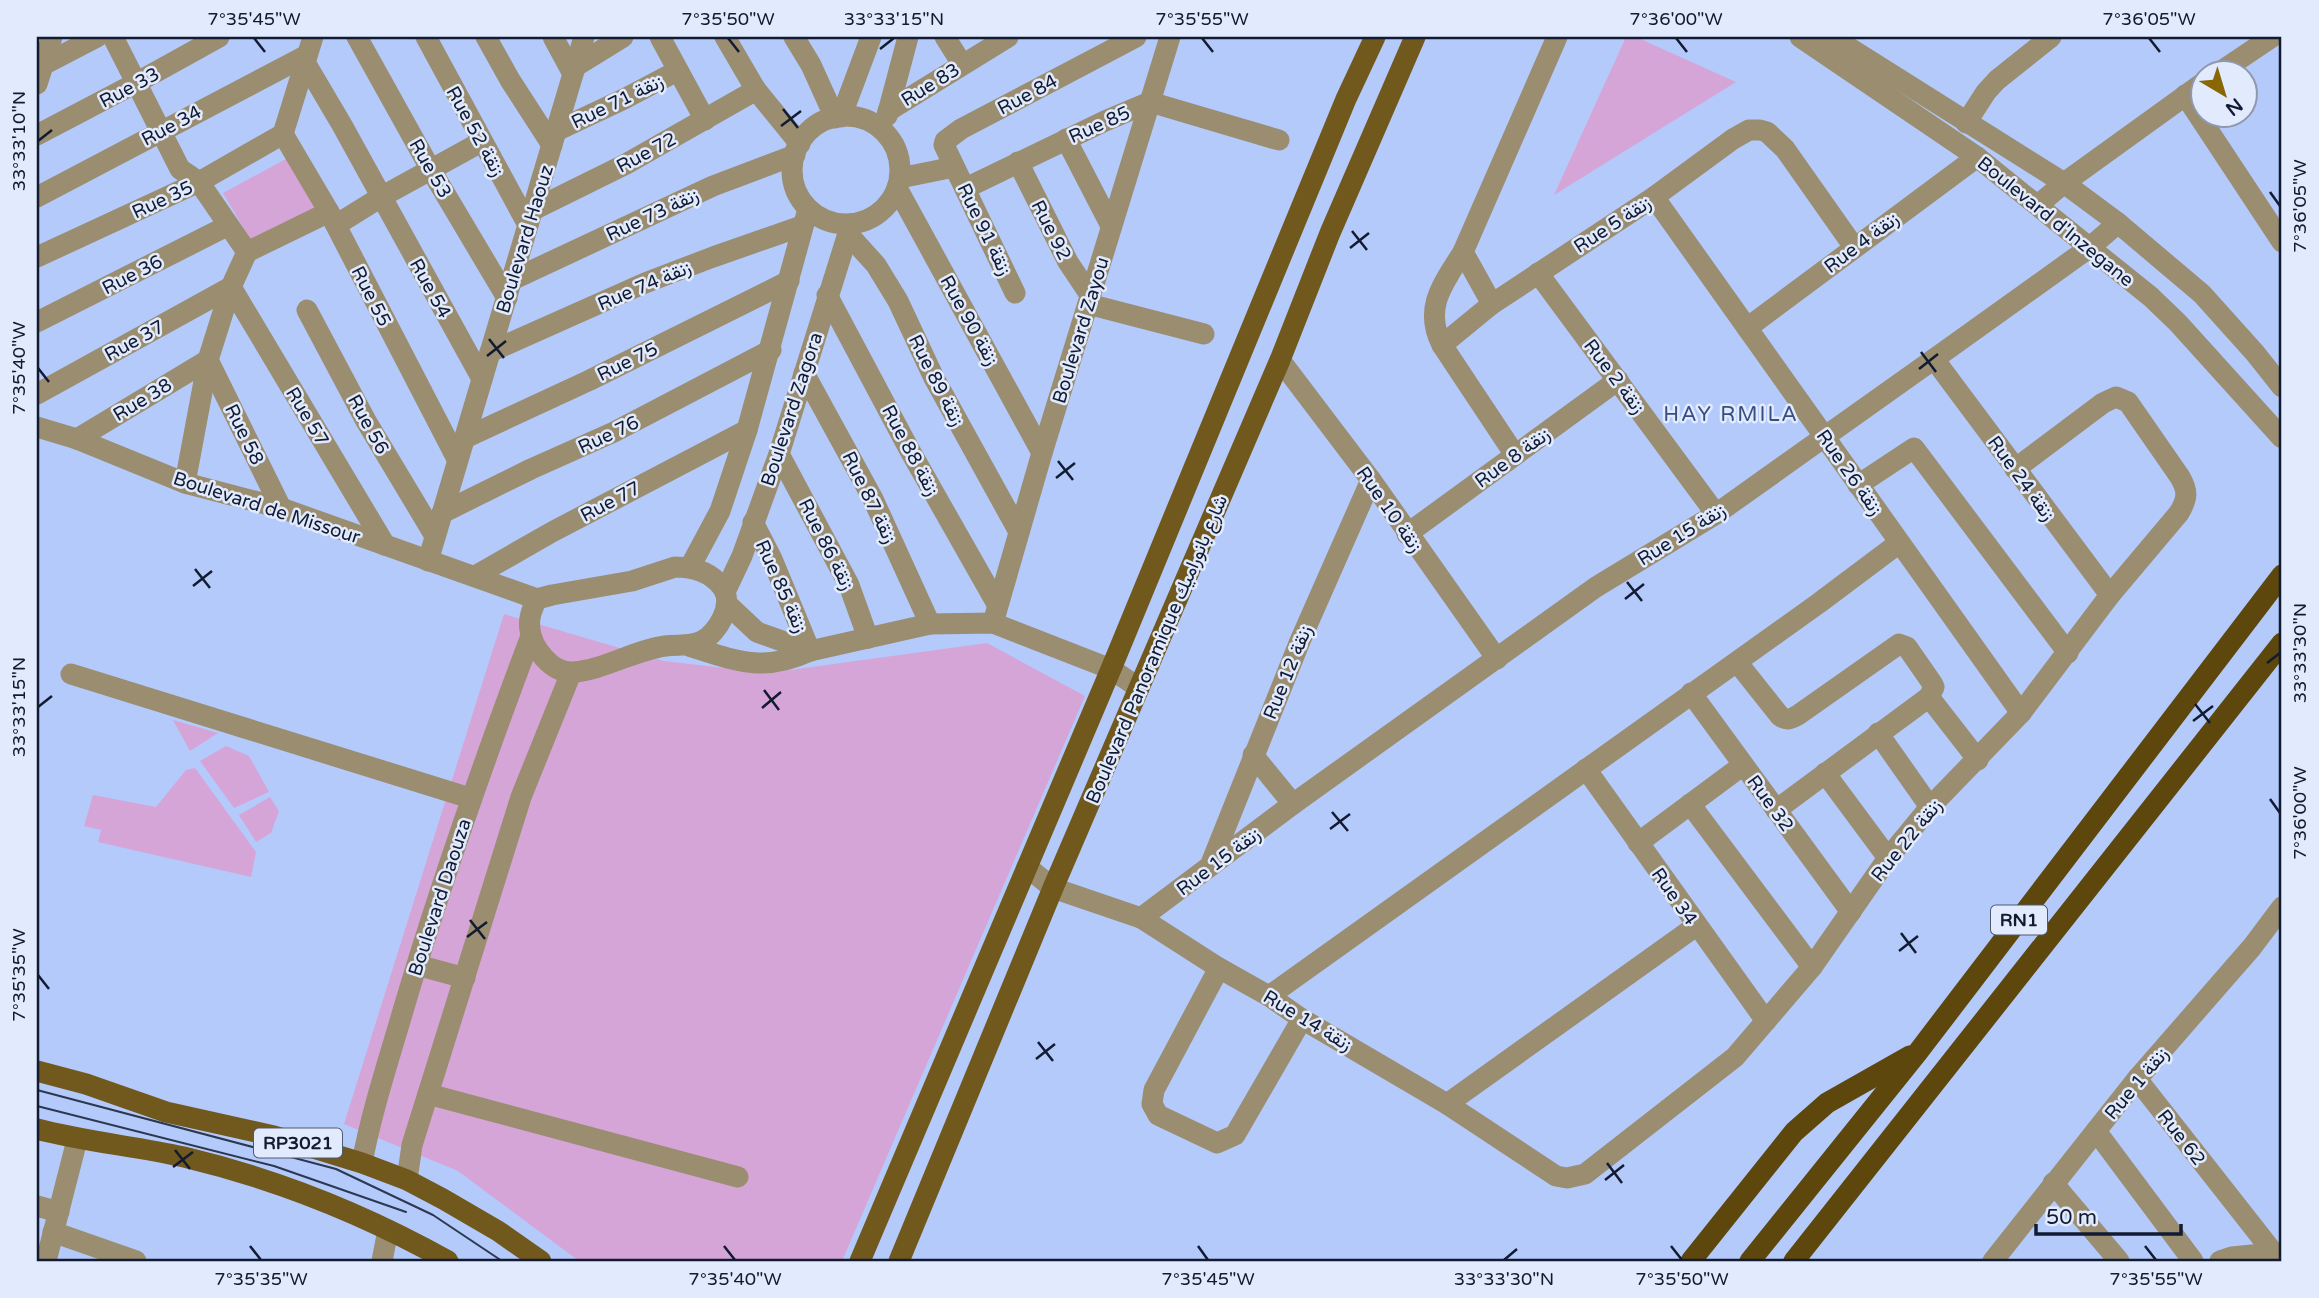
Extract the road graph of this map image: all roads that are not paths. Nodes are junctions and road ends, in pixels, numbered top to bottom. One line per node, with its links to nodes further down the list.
1 (52, 37): 32 (street)
2 (97, 37): 32 (street)
3 (113, 37): 33 (street)
4 (219, 37): 33 (street, Rue 33)
5 (357, 37): 53 (street, Rue 53)
6 (426, 37): 48 (street, Rue 52 زنقة)
7 (486, 37): 45 (street)
8 (553, 37): 30 (street)
9 (584, 37): 30 (street, Boulevard Haouz)
10 (623, 37): 30 (street)
11 (660, 37): 31 (street)
12 (725, 37): 34 (street)
13 (794, 37): 38 (street)
14 (871, 37): 38 (street)
15 (908, 37): 40 (street)
16 (945, 37): 29 (street)
17 (1009, 37): 29 (street, Rue 83)
18 (1136, 37): 52 (street, Rue 84)
19 (1170, 37): 37 (street, Boulevard Zayou)
20 (1375, 37): 138 (main road, Boulevard Panoramique شارع بانوراميك)
21 (1415, 37): 92 (main road, Boulevard Panoramique شارع بانوراميك)
22 (1557, 37): 73 (street)
23 (1800, 37): 50 (street, Boulevard d'Inzegane)
24 (1832, 37): 41 (street, Boulevard d'Inzegane)
25 (2051, 37): 41 (street)
26 (2272, 37): 28 (street)
27 (309, 52): 42 (street, Rue 34); 44 (street); 59 (street)
28 (2238, 60)
29 (961, 64): 40 (street, Rue 83)
30 (574, 70): 45 (street, Boulevard Haouz)
31 (677, 71): 39 (street); 45 (street, Rue 71 زنقة)
32 (40, 74)
33 (136, 83): 42 (street); 43 (street, Rue 33)
34 (756, 90): 39 (street, Rue 72); 49 (street)
35 (2190, 91): 36 (street)
36 (2185, 95): 56 (street); 69 (street)
37 (1150, 102): 46 (street, Rue 85); 47 (street, Rue 85); 67 (street, Boulevard Zayou)
38 (838, 117): 40 (street); 49 (street)
39 (705, 120): 62 (street, Rue 72)
40 (886, 121): 55 (street)
41 (1966, 123): 56 (street, Boulevard d'Inzegane)
42 (162, 130): 54 (street); 58 (street, Rue 34)
43 (37, 135)
44 (283, 135): 54 (street, Rue 35); 64 (street, Rue 55)
45 (554, 138): 62 (street, Boulevard Haouz)
46 (1066, 139): 51 (street, Rue 85); 67 (street)
47 (1279, 140)
48 (481, 142): 53 (street); 62 (street, Rue 52 زنقة)
49 (797, 149): 63 (street); 78 (street, Rue 73 زنقة)
50 (1977, 157): 61 (street, Boulevard d'Inzegane); 70 (street, Rue 4 زنقة)
51 (1018, 162): 57 (street, Rue 85); 81 (street, Rue 92)
52 (954, 167): 55 (street); 57 (street, Rue 91 زنقة)
53 (431, 170): 59 (street); 78 (street, Rue 53)
54 (199, 182): 66 (street); 74 (street, Rue 35)
55 (899, 183): 68 (street); 104 (street, Rue 90 زنقة)
56 (2064, 183): 61 (street); 65 (street, Boulevard d'Inzegane)
57 (966, 187): 79 (street, Rue 91 زنقة)
58 (37, 197)
59 (381, 197): 64 (street); 94 (street, Rue 54)
60 (1654, 197): 70 (street, Rue 5 زنقة); 75 (street, Rue 5 زنقة); 85 (street, Rue 26 زنقة)
61 (2038, 205): 71 (street, Boulevard d'Inzegane)
62 (531, 217): 78 (street, Boulevard Haouz)
63 (805, 218): 68 (street); 76 (street, Boulevard Zagora); 89 (street, Rue 74 زنقة)
64 (332, 219): 72 (street); 107 (street, Rue 55)
65 (2118, 223): 71 (street, Rue 15 زنقة); 96 (street, Boulevard d'Inzegane)
66 (227, 226): 72 (street); 84 (street, Rue 36)
67 (1111, 226): 81 (street, Boulevard Zayou)
68 (849, 229): 80 (street, Boulevard Zagora); 116 (street, Rue 89 زنقة)
69 (2282, 242)
70 (1854, 247): 85 (street, Rue 4 زنقة)
71 (2089, 248): 90 (street, Rue 15 زنقة); 101 (street, Boulevard d'Inzegane)
72 (247, 252): 77 (street)
73 (1463, 253): 82 (street); 87 (street)
74 (37, 257)
75 (1538, 273): 82 (street, Rue 5 زنقة); 95 (street, Rue 2 زنقة)
76 (789, 281): 88 (street, Boulevard Zagora); 103 (street, Rue 75)
77 (231, 287): 91 (street); 97 (street, Rue 37); 120 (street, Rue 57)
78 (510, 290): 89 (street, Boulevard Haouz)
79 (1016, 293)
80 (827, 295): 93 (street, Boulevard Zagora); 128 (street, Rue 88 زنقة)
81 (1089, 299): 86 (street); 104 (street, Boulevard Zayou)
82 (1492, 304): 87 (street, Rue 5 زنقة)
83 (307, 310): 118 (street, Rue 56)
84 (37, 323)
85 (1747, 328): 100 (street, Rue 26 زنقة)
86 (1203, 334)
87 (1442, 345): 106 (street)
88 (771, 350): 99 (street, Boulevard Zagora); 113 (street, Rue 76)
89 (490, 352): 94 (street, Boulevard Haouz)
90 (1934, 359): 100 (street, Rue 15 زنقة); 108 (street, Rue 24 زنقة)
91 (208, 360): 102 (street, Rue 38); 110 (street); 112 (street, Rue 58)
92 (1280, 360): 109 (street, Rue 10 زنقة); 141 (main road, Boulevard Panoramique شارع بانوراميك)
93 (804, 373): 105 (street, Boulevard Zagora); 129 (street, Rue 87 زنقة)
94 (482, 379): 103 (street, Boulevard Haouz)
95 (1618, 380): 106 (street, Rue 8 زنقة); 114 (street, Rue 2 زنقة)
96 (2282, 387)
97 (37, 394)
98 (37, 428): 102 (street, Boulevard de Missour)
99 (747, 430): 122 (street, Boulevard Zagora); 124 (street, Rue 77)
100 (1825, 435): 111 (street, Rue 26 زنقة); 114 (street, Rue 15 زنقة)
101 (2282, 438)
102 (77, 439): 110 (street, Boulevard de Missour)
103 (465, 439): 107 (street, Boulevard Haouz)
104 (1042, 453): 116 (street, Boulevard Zayou)
105 (779, 454): 115 (street, Boulevard Zagora); 131 (street, Rue 86 زنقة)
106 (1515, 455): 117 (street, Rue 8 زنقة)
107 (457, 459): 113 (street, Boulevard Haouz)
108 (2015, 469): 125 (street, Rue 24 زنقة); 125 (street, Rue 22 زنقة)
109 (1371, 480): 117 (street, Rue 10 زنقة); 146 (street, Rue 12 زنقة)
110 (185, 482): 112 (street, Boulevard de Missour)
111 (1858, 485): 119 (street, Rue 26 زنقة); 135 (street)
112 (281, 508): 120 (street, Boulevard de Missour)
113 (442, 513): 118 (street, Boulevard Haouz)
114 (1716, 514): 136 (street, Rue 15 زنقة)
115 (753, 522): 126 (street, Boulevard Zagora); 134 (street, Rue 85 زنقة)
116 (1019, 532): 128 (street, Boulevard Zayou)
117 (1407, 534): 136 (street, Rue 10 زنقة)
118 (435, 536): 121 (street, Boulevard Haouz)
119 (1899, 543): 137 (street); 144 (street, Rue 26 زنقة)
120 (385, 545): 121 (street, Boulevard de Missour)
121 (428, 561): 124 (street, Boulevard de Missour)
122 (690, 567): 126 (street); 127 (street)
123 (2282, 575): 172 (highway, RN1)
124 (475, 576): 127 (street, Boulevard de Missour)
125 (2110, 595): 135 (street, Rue 22 زنقة)
126 (726, 598): 133 (street); 134 (street)
127 (537, 599): 130 (street)
128 (995, 613): 129 (street); 138 (street)
129 (930, 624): 131 (street)
130 (531, 636): 139 (street); 151 (street, Boulevard Daouza)
131 (868, 638): 134 (street)
132 (2282, 643): 175 (highway, RN1)
133 (690, 646): 134 (street); 139 (street)
134 (810, 651)
135 (2068, 653): 144 (street, Rue 22 زنقة)
136 (1497, 659): 152 (street, Rue 15 زنقة)
137 (1737, 662): 142 (street); 143 (street)
138 (1111, 669): 141 (street); 159 (main road, Boulevard Panoramique شارع بانوراميك)
139 (571, 673): 168 (street)
140 (71, 674): 151 (street)
141 (1139, 688): 160 (main road, Boulevard Panoramique شارع بانوراميك)
142 (1691, 693): 148 (street, Rue 32); 149 (street)
143 (1929, 697): 145 (street); 147 (street)
144 (2021, 713): 147 (street, Rue 22 زنقة)
145 (1878, 733): 150 (street); 154 (street)
146 (1253, 755): 152 (street); 158 (street, Rue 12 زنقة)
147 (1978, 760): 154 (street, Rue 22 زنقة)
148 (1744, 765): 153 (street); 155 (street, Rue 32)
149 (1586, 769): 156 (street, Rue 34); 169 (street)
150 (1825, 773): 155 (street); 157 (street)
151 (470, 798): 165 (street, Boulevard Daouza)
152 (1293, 804): 158 (street, Rue 15 زنقة)
153 (1690, 804): 156 (street); 166 (street)
154 (1930, 807): 157 (street, Rue 22 زنقة)
155 (1776, 810): 162 (street, Rue 32)
156 (1638, 844): 164 (street, Rue 34)
157 (1888, 858): 162 (street, Rue 22 زنقة)
158 (1210, 866): 163 (street, Rue 15 زنقة)
159 (1027, 867): 160 (street, Rue 14 زنقة); 196 (main road, Boulevard Panoramique شارع بانوراميك)
160 (1054, 888): 163 (street, Rue 14 زنقة); 197 (main road, Boulevard Panoramique شارع بانوراميك)
161 (2282, 907): 174 (street, Rue 1 زنقة)
162 (1852, 912): 166 (street, Rue 22 زنقة)
163 (1141, 918): 167 (street, Rue 14 زنقة)
164 (1696, 926): 171 (street, Rue 34); 177 (street)
165 (417, 965): 168 (street); 181 (street, Boulevard Daouza)
166 (1812, 967): 171 (street, Rue 22 زنقة)
167 (1219, 968): 169 (street, Rue 14 زنقة); 170 (street)
168 (465, 978): 176 (street)
169 (1269, 996): 170 (street, Rue 14 زنقة)
170 (1302, 1019): 177 (street, Rue 14 زنقة)
171 (1766, 1021): 182 (street, Rue 22 زنقة)
172 (1918, 1052): 198 (highway); 199 (highway, RN1)
173 (37, 1071): 181 (main road, RP3021)
174 (2137, 1079): 179 (street, Rue 1 زنقة); 189 (street, Rue 62)
175 (1935, 1083): 200 (highway, RN1); 201 (highway)
176 (428, 1094): 183 (street); 184 (street)
177 (1447, 1104): 182 (street, Rue 14 زنقة)
178 (37, 1129): 180 (main road, RP3021)
179 (2096, 1131): 185 (street, Rue 1 زنقة); 203 (street)
180 (77, 1140): 187 (street); 188 (main road, RP3021)
181 (362, 1163): 184 (main road, RP3021)
182 (1586, 1174)
183 (738, 1177)
184 (407, 1180): 195 (main road, RP3021)
185 (2053, 1182): 190 (street); 202 (street, Rue 1 زنقة)
186 (37, 1206): 187 (street)
187 (56, 1222): 191 (street); 192 (street)
188 (388, 1230): 193 (street); 194 (main road, RP3021)
189 (2276, 1257): 204 (street)
190 (2114, 1259)
191 (46, 1261)
192 (136, 1261)
193 (382, 1261)
194 (449, 1261)
195 (541, 1261)
196 (860, 1261)
197 (899, 1261)
198 (1690, 1261)
199 (1750, 1261)
200 (1794, 1261)
201 (1811, 1261)
202 (1993, 1261)
203 (2193, 1261)
204 (2220, 1261)

